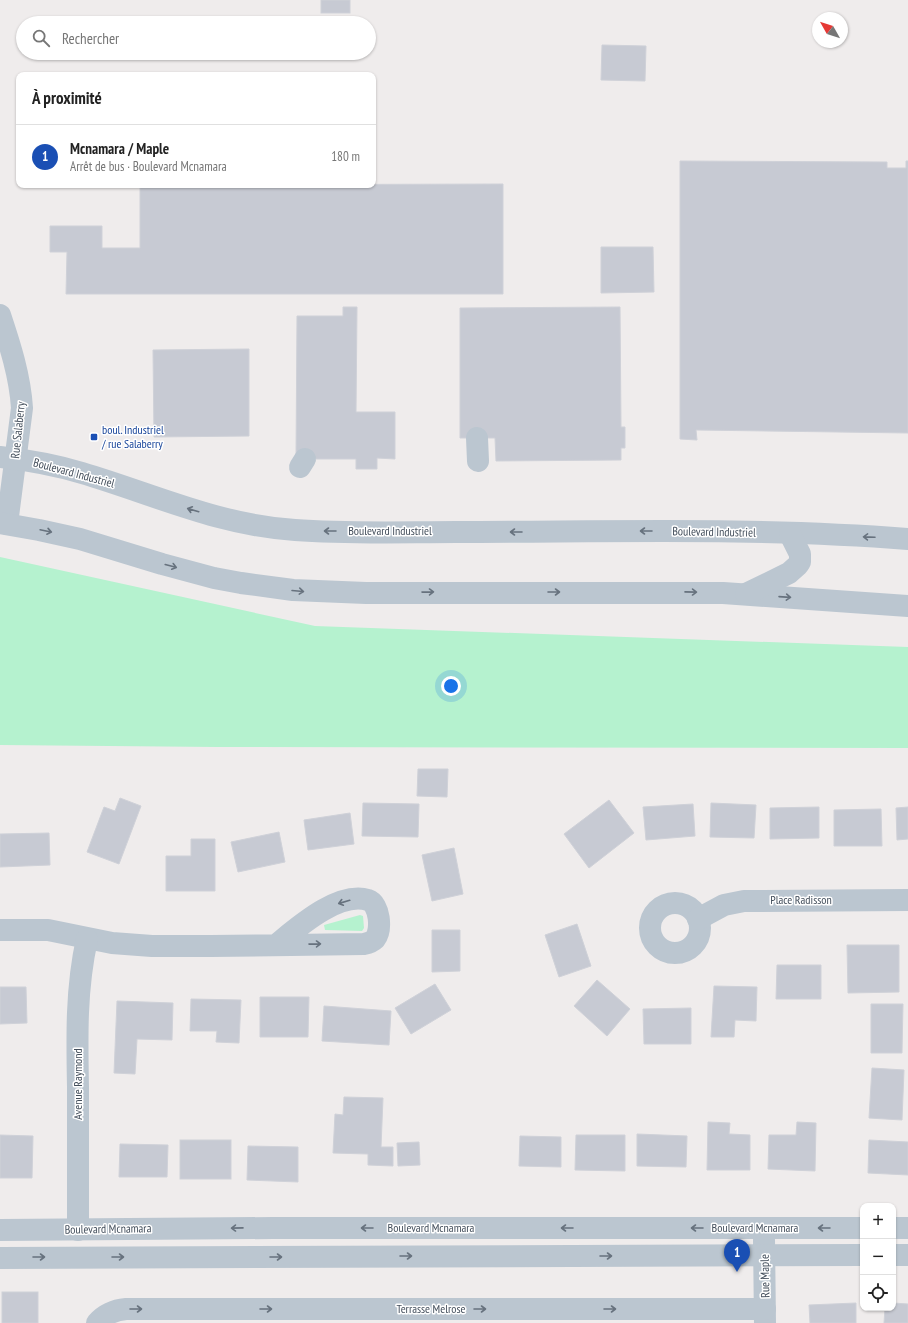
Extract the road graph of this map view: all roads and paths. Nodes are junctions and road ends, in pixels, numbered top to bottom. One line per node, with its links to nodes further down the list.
1 (0, 315): 3 (street, Rue Salaberry)
2 (477, 438): 4 (street)
3 (8, 458): 5 (street, Rue Salaberry); 6 (street, Boulevard Industriel, one-way to 3)
4 (478, 462)
5 (4, 524): 8 (street, one-way to 8)
6 (790, 534): 7 (street, Boulevard Industriel, one-way to 6); 8 (street)
7 (908, 539)
8 (746, 594): 9 (street, one-way to 9)
9 (908, 606)
10 (908, 900): 11 (street, Place Radisson)
11 (698, 919)
12 (0, 930): 13 (street)
13 (87, 939): 14 (street); 20 (street, Avenue Raymond)
14 (276, 945)
15 (764, 1228): 16 (street, Boulevard Mcnamara, one-way to 15); 20 (street, Boulevard Mcnamara, one-way to 20); 24 (street, Rue Maple)
16 (860, 1228)
17 (896, 1228): 18 (street)
18 (908, 1228)
19 (0, 1230): 20 (street, Boulevard Mcnamara)
20 (78, 1230)
21 (860, 1255): 24 (street)
22 (896, 1255): 23 (street)
23 (908, 1255)
24 (764, 1256): 25 (street, one-way to 24); 26 (street, Rue Maple)
25 (0, 1258)
26 (765, 1316): 27 (street, Terrasse Melrose, one-way to 26)
27 (99, 1321)

